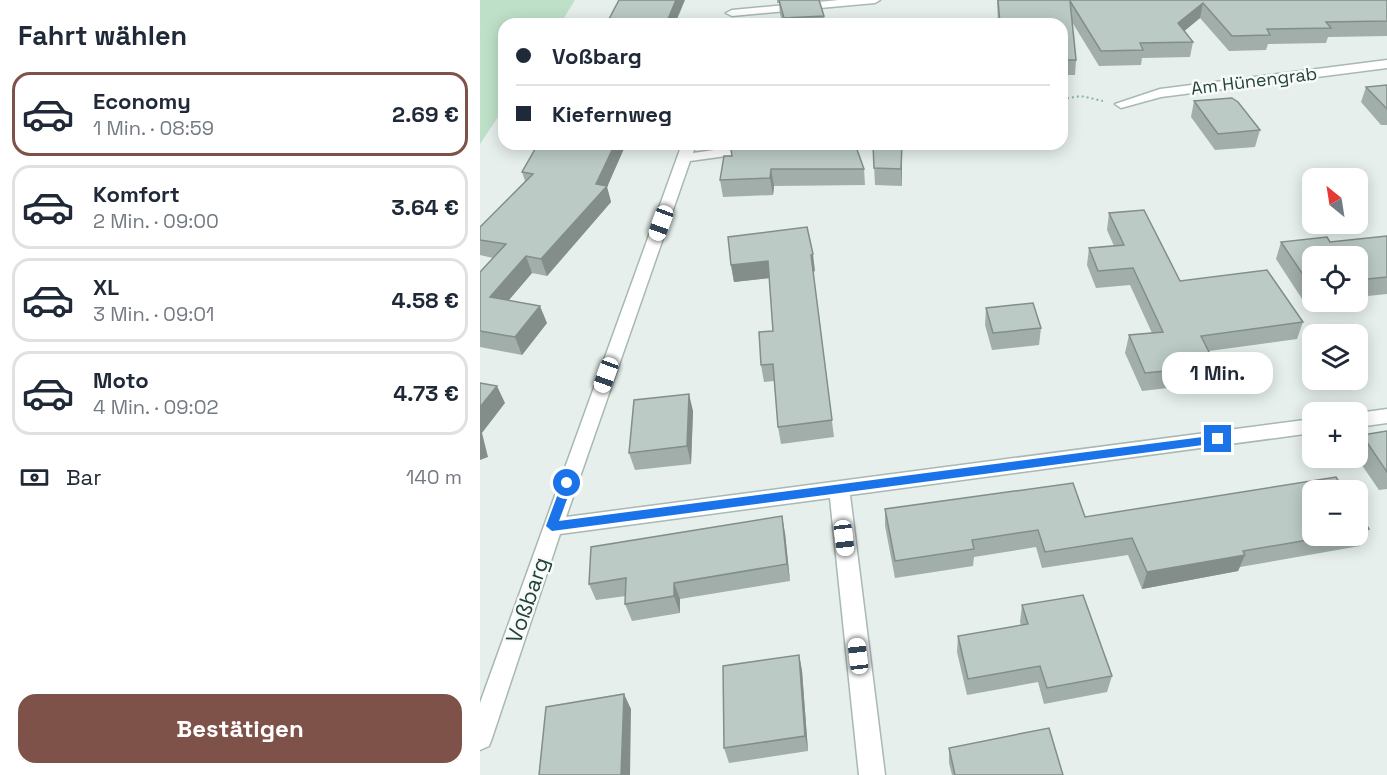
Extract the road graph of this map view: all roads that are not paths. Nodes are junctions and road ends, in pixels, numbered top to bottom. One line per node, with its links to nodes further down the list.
1 (736, 0): 3 (street)
2 (875, 0): 4 (street)
3 (730, 18)
4 (738, 18)
5 (1387, 64): 6 (street, Am Hünengrab)
6 (1121, 104)
7 (686, 151): 12 (street, Voßbarg)
8 (1387, 416): 9 (street)
9 (1368, 419)
10 (1302, 427): 11 (street)
11 (838, 490): 12 (street); 14 (street)
12 (552, 526): 13 (street, Voßbarg)
13 (480, 738)
14 (872, 775)

